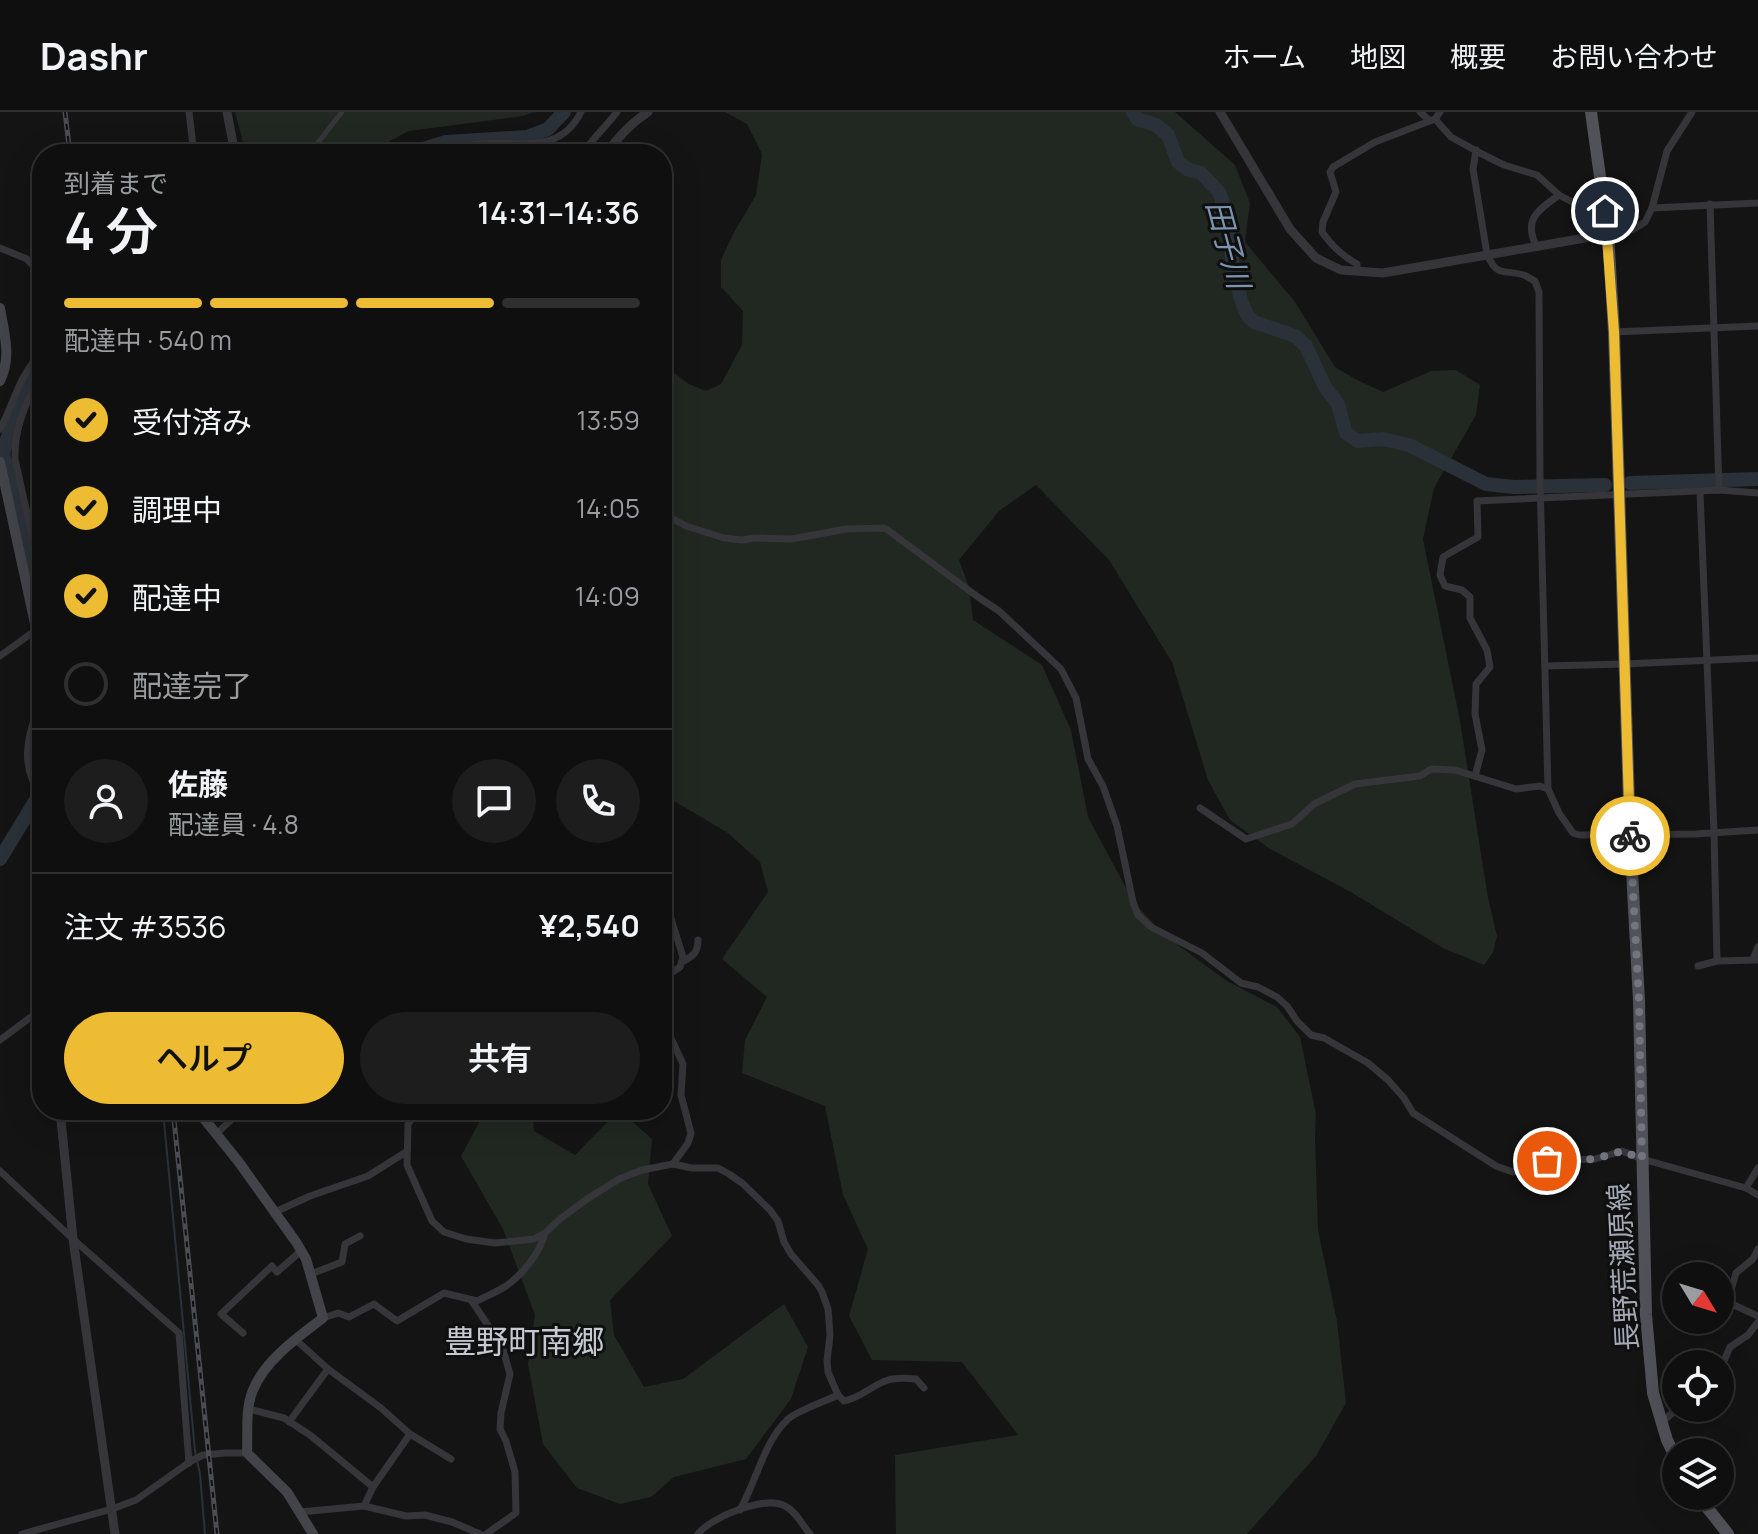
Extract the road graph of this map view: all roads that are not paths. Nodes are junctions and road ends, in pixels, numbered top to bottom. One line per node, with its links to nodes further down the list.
1 (189, 112): 12 (street)
2 (227, 112): 13 (street)
3 (342, 112): 14 (street)
4 (581, 112): 16 (street)
5 (617, 112): 18 (street)
6 (648, 112): 19 (street)
7 (1220, 112): 31 (street)
8 (1420, 112): 11 (street)
9 (1591, 112): 25 (main road, 長野荒瀬原線)
10 (1692, 112): 24 (street)
11 (1435, 117): 20 (street); 31 (street)
12 (193, 144)
13 (233, 144)
14 (317, 144)
15 (481, 144): 17 (street)
16 (538, 144)
17 (538, 144)
18 (589, 144)
19 (614, 144)
20 (1476, 150): 21 (street); 29 (street)
21 (1559, 195): 25 (street); 27 (street)
22 (1758, 203): 23 (street)
23 (1710, 204): 24 (street); 34 (street)
24 (1652, 208): 26 (street)
25 (1605, 211): 26 (main road, 長野荒瀬原線)
26 (1608, 234): 27 (street); 35 (main road, 長野荒瀬原線)
27 (1536, 246): 29 (street)
28 (0, 248): 30 (street)
29 (1487, 254): 31 (street); 48 (street)
30 (32, 265)
31 (1357, 272)
32 (0, 308): 39 (main road)
33 (1758, 326): 34 (street)
34 (1714, 328): 35 (street); 44 (street)
35 (1614, 332): 47 (main road, 長野荒瀬原線)
36 (32, 366): 37 (street)
37 (29, 371): 38 (street); 41 (street)
38 (32, 373)
39 (0, 381)
40 (32, 392): 42 (street)
41 (2, 427): 42 (street)
42 (17, 430): 50 (street)
43 (0, 462): 51 (main road)
44 (1719, 488): 45 (street); 46 (street)
45 (1700, 492): 47 (street); 57 (street)
46 (1758, 493)
47 (1618, 494): 48 (street); 58 (main road, 長野荒瀬原線)
48 (1540, 495): 59 (street); 61 (street)
49 (672, 518): 85 (street)
50 (27, 520): 51 (street); 52 (street)
51 (14, 523): 53 (main road)
52 (32, 540)
53 (32, 611)
54 (32, 633): 55 (street)
55 (0, 656)
56 (1758, 658): 57 (street)
57 (1706, 660): 58 (street); 66 (street)
58 (1625, 664): 59 (street); 67 (main road, 長野荒瀬原線)
59 (1545, 666): 63 (street)
60 (32, 734): 62 (street)
61 (1475, 776): 63 (street); 64 (street)
62 (32, 778)
63 (1548, 789): 67 (street)
64 (1200, 808)
65 (1758, 830): 66 (street)
66 (1714, 832): 67 (street); 72 (street)
67 (1630, 834): 85 (main road, 長野荒瀬原線)
68 (672, 922): 73 (street)
69 (698, 940): 73 (street)
70 (1758, 947): 71 (street)
71 (1755, 960): 72 (street)
72 (1717, 961): 74 (street)
73 (682, 962): 75 (street)
74 (1698, 966)
75 (672, 972)
76 (32, 1016): 77 (street)
77 (0, 1040)
78 (672, 1040): 86 (street)
79 (61, 1120): 94 (street)
80 (205, 1120): 83 (main road)
81 (231, 1120): 83 (street)
82 (411, 1120): 84 (street)
83 (216, 1134): 91 (main road)
84 (406, 1152): 91 (street); 92 (street)
85 (1642, 1159): 89 (street); 109 (main road, 長野荒瀬原線)
86 (673, 1164): 92 (street); 106 (street)
87 (1758, 1168): 89 (street)
88 (0, 1171): 94 (street)
89 (1746, 1188): 90 (street)
90 (1758, 1195)
91 (275, 1212): 96 (main road)
92 (545, 1233): 98 (street)
93 (360, 1236): 97 (street)
94 (73, 1239): 114 (street); 117 (street)
95 (1758, 1249): 100 (street)
96 (301, 1251): 97 (main road); 101 (street)
97 (311, 1274): 99 (main road)
98 (471, 1300): 99 (street); 125 (street)
99 (323, 1318): 102 (main road)
100 (1758, 1319): 103 (street)
101 (243, 1333)
102 (295, 1339): 104 (street); 107 (main road)
103 (1729, 1350)
104 (328, 1369): 108 (street); 110 (street)
105 (924, 1388): 106 (street)
106 (838, 1395): 118 (street)
107 (249, 1409): 108 (street); 112 (main road)
108 (289, 1422): 115 (street)
109 (1662, 1422): 111 (main road, 長野荒瀬原線)
110 (410, 1434): 113 (street); 115 (street)
111 (1666, 1438)
112 (247, 1453): 114 (street); 120 (main road)
113 (451, 1459)
114 (190, 1462): 117 (street)
115 (373, 1487): 116 (street)
116 (364, 1506): 120 (street); 121 (street)
117 (112, 1509): 122 (street); 123 (street)
118 (740, 1510): 126 (street); 127 (street)
119 (1709, 1510): 128 (main road)
120 (300, 1512): 124 (main road)
121 (465, 1531): 125 (street)
122 (22, 1534)
123 (115, 1534)
124 (313, 1534)
125 (483, 1534)
126 (698, 1534)
127 (810, 1534)
128 (1728, 1534)

